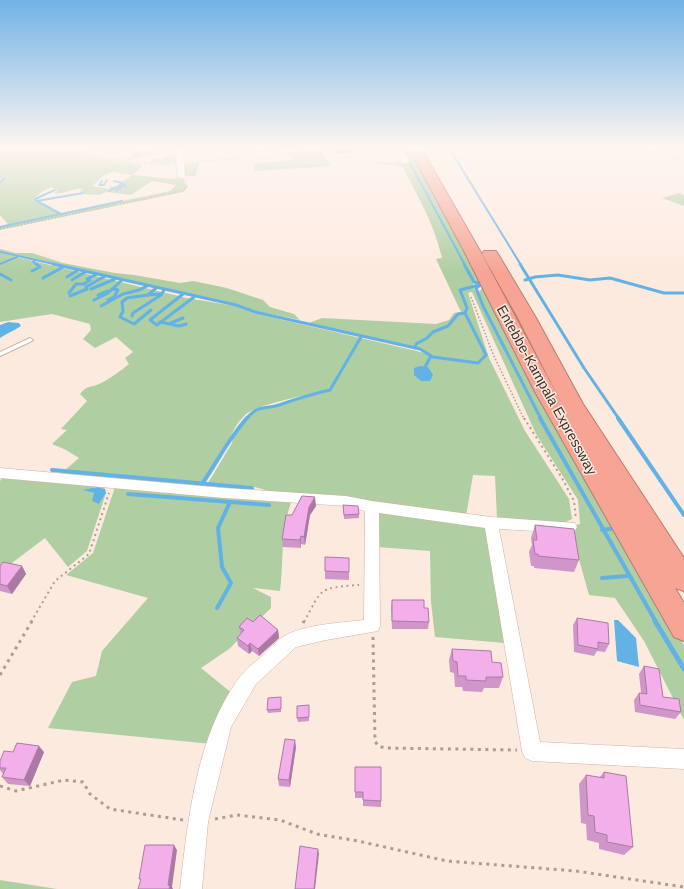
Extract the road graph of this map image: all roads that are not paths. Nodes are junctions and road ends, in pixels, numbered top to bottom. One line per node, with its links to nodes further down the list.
1 (432, 189): 10 (highway, Entebbe-Kampala Expressway)
2 (451, 189): 9 (highway, Entebbe-Kampala Expressway)
3 (30, 340): 4 (lane)
4 (0, 354)
5 (0, 473): 6 (street)
6 (372, 506): 7 (street); 12 (street)
7 (491, 523): 8 (street); 11 (street)
8 (570, 527)
9 (684, 580)
10 (684, 628)
11 (684, 759)
12 (191, 889)

